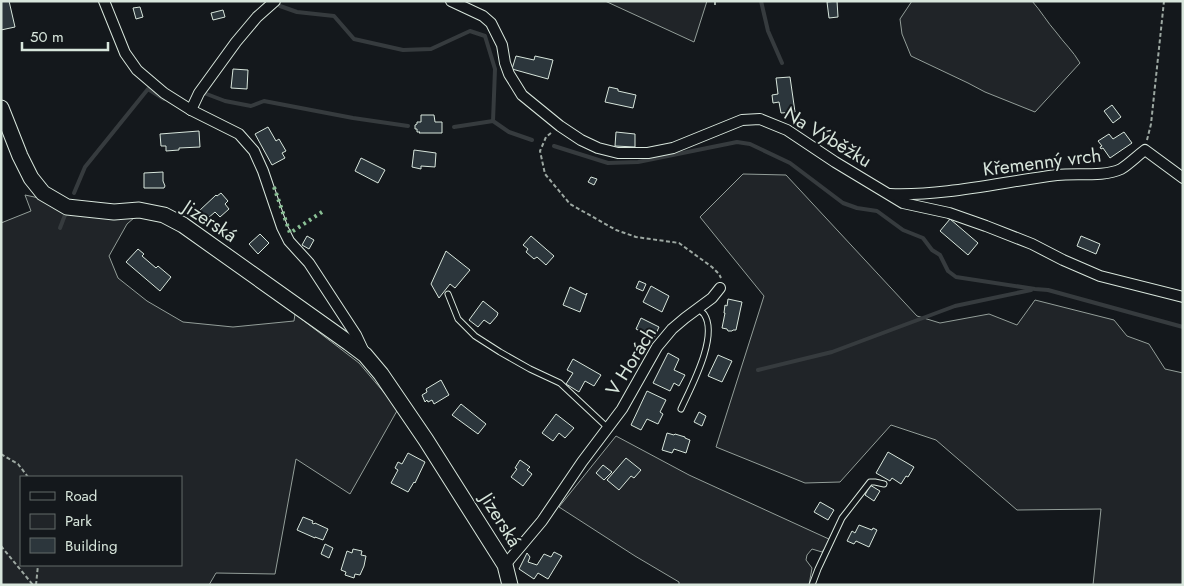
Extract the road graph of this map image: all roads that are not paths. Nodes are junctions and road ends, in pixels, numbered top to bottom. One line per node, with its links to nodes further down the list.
1 (104, 1): 5 (street)
2 (275, 1): 5 (street)
3 (451, 1): 7 (street, Na Výběžku)
4 (1, 108): 12 (street, Jizerská)
5 (191, 110): 12 (street, Jizerská)
6 (1183, 178): 7 (street, Křemenný vrch)
7 (889, 194): 10 (street, Na Výběžku)
8 (720, 288): 11 (street, V Horách)
9 (448, 294): 14 (lane)
10 (1183, 296)
11 (698, 308): 13 (lane); 14 (street, V Horách)
12 (365, 355): 16 (street, Jizerská)
13 (681, 408)
14 (608, 428): 16 (street, V Horách)
15 (884, 484): 18 (lane)
16 (505, 565): 17 (street, Jizerská)
17 (510, 585)
18 (812, 585)

